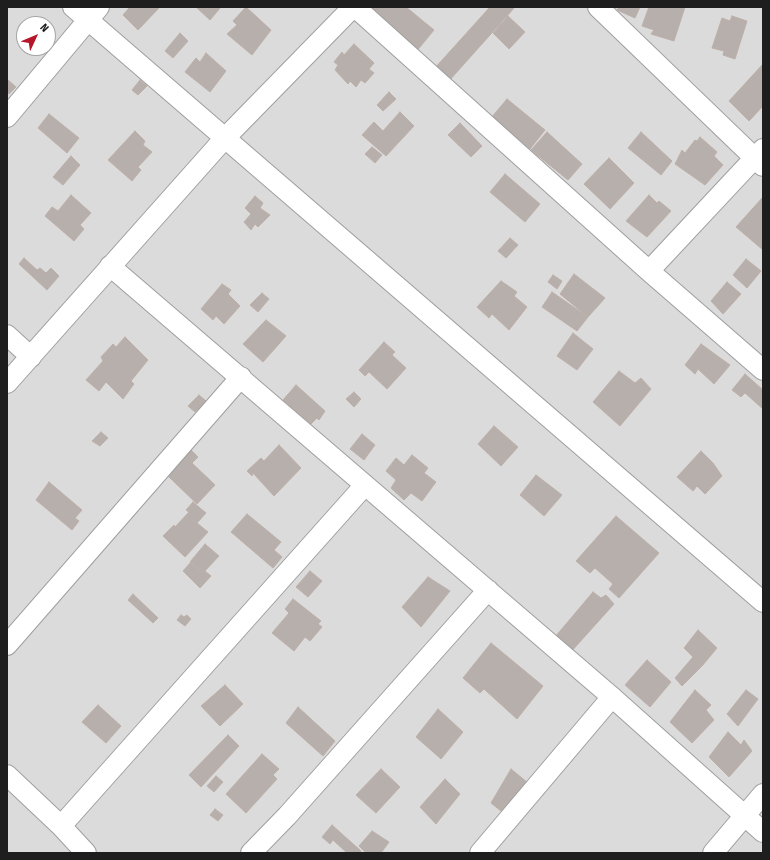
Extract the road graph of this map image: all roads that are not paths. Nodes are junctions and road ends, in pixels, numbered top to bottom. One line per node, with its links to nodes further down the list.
1 (73, 7): 4 (street)
2 (354, 7): 6 (street); 9 (street)
3 (598, 7): 7 (street)
4 (94, 14): 5 (street); 6 (street)
5 (7, 117)
6 (224, 139): 8 (street); 17 (street)
7 (760, 157): 9 (street)
8 (110, 266): 11 (street); 13 (street)
9 (649, 271): 12 (street)
10 (7, 336): 11 (street)
11 (31, 357): 14 (street)
12 (763, 370)
13 (241, 377): 15 (street); 18 (street)
14 (7, 383)
15 (365, 485): 16 (street); 23 (street)
16 (488, 590): 19 (street); 26 (street)
17 (763, 602)
18 (7, 645)
19 (612, 697): 22 (street); 27 (street)
20 (7, 775): 23 (street)
21 (763, 794): 22 (street)
22 (744, 816): 24 (street); 28 (street)
23 (61, 826): 25 (street)
24 (763, 832)
25 (86, 853)
26 (251, 853)
27 (480, 853)
28 (713, 853)

